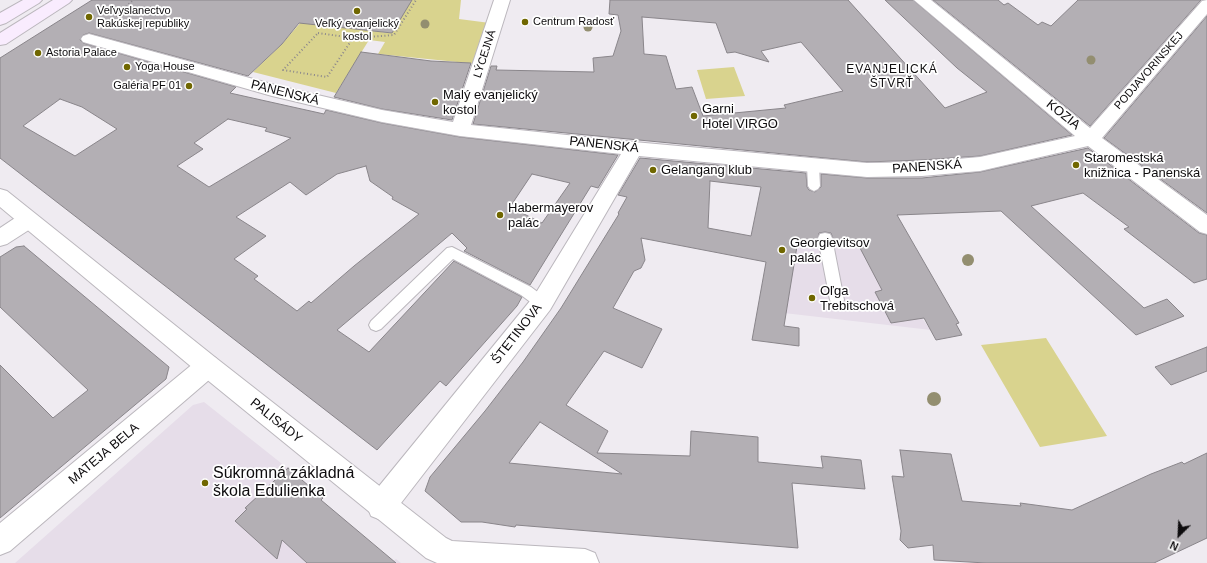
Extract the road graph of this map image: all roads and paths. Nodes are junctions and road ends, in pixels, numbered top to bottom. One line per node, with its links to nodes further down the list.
1 (4, 0): 9 (main road)
2 (34, 0): 9 (main road)
3 (64, 0): 12 (main road)
4 (133, 0): 10 (path)
5 (416, 0): 11 (path)
6 (502, 0): 13 (street, LÝCEJNÁ)
7 (922, 0): 14 (street, KOZIA)
8 (1207, 4): 14 (street, PODJAVORINSKEJ)
9 (2, 19)
10 (88, 38): 13 (street, PANENSKÁ)
11 (353, 38): 11 (path)
12 (0, 40)
13 (460, 130): 15 (street, PANENSKÁ)
14 (1091, 139): 16 (street, PANENSKÁ); 20 (street, KOZIA)
15 (634, 149): 16 (street, PANENSKÁ); 24 (street, ŠTETINOVA)
16 (813, 166): 17 (lane)
17 (814, 186)
18 (0, 196): 19 (street, PALISÁDY)
19 (28, 220): 21 (street); 26 (street, PALISÁDY)
20 (1207, 226)
21 (0, 238)
22 (825, 238): 23 (lane)
23 (838, 300)
24 (542, 303): 25 (lane); 27 (street, ŠTETINOVA)
25 (376, 325)
26 (208, 366): 27 (street, PALISÁDY); 28 (street, MATEJA BELA)
27 (381, 506): 29 (street, PALISÁDY)
28 (0, 541)
29 (512, 560): 30 (street, PALISÁDY)
30 (585, 563)

